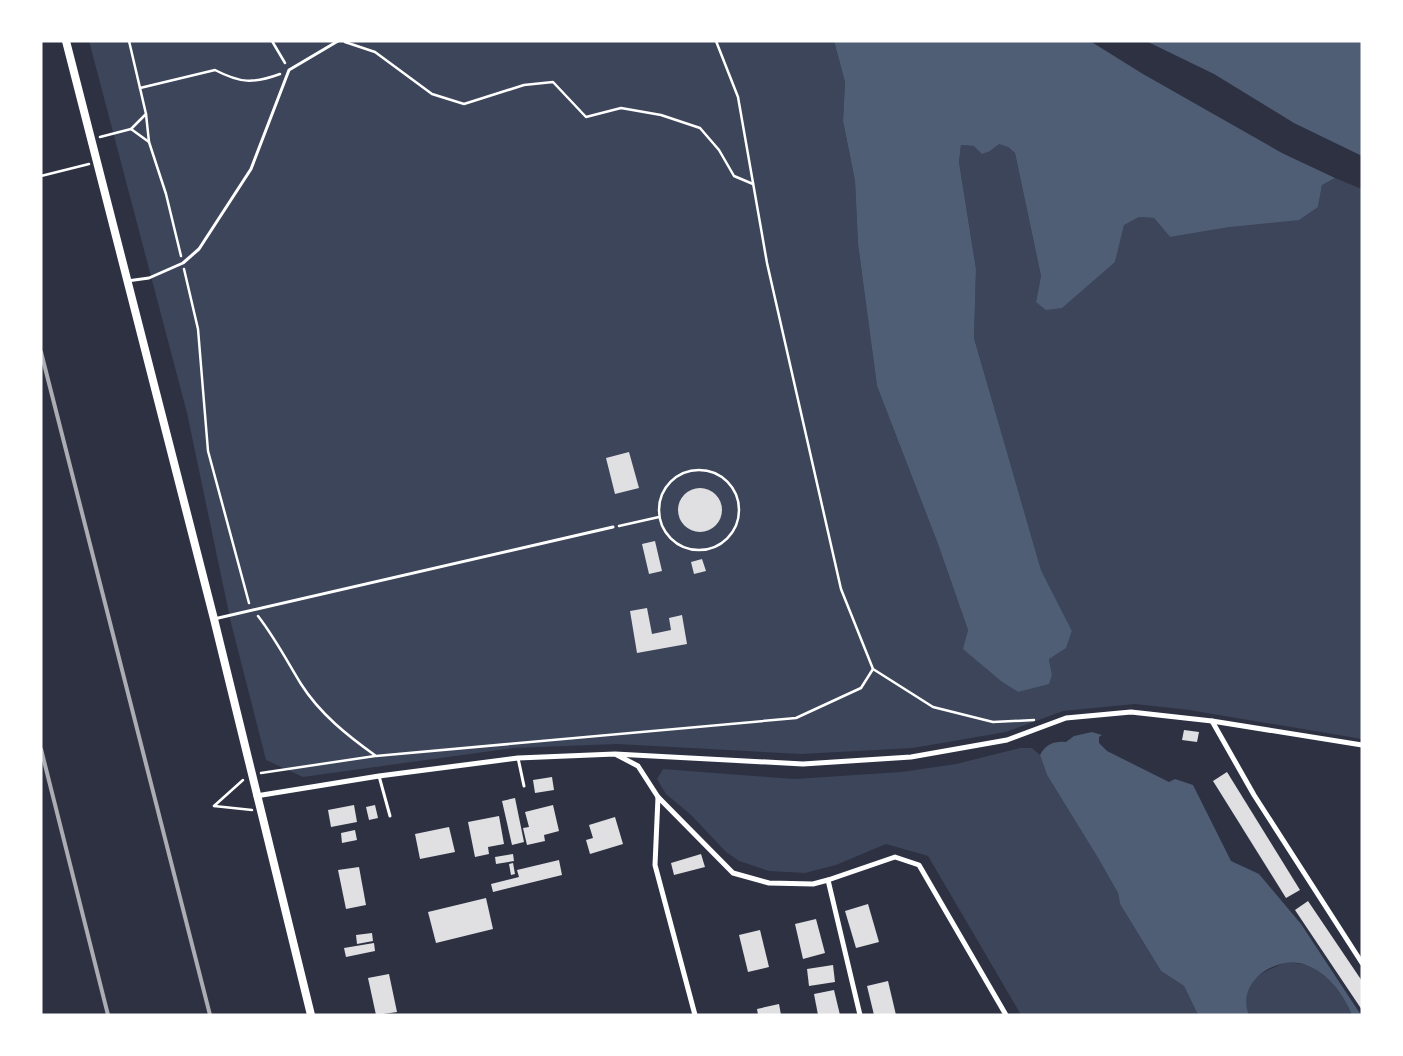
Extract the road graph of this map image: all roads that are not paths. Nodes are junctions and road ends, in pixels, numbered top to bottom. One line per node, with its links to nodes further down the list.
1 (66, 41): 3 (street)
2 (338, 41): 3 (lane)
3 (127, 281): 5 (street)
4 (613, 527): 5 (lane)
5 (214, 619): 12 (street)
6 (1212, 721): 7 (street); 8 (street); 16 (street)
7 (1362, 745)
8 (614, 754): 9 (street); 13 (street)
9 (518, 758): 10 (street); 11 (lane)
10 (379, 776): 12 (street); 14 (lane)
11 (524, 786)
12 (255, 796): 17 (street)
13 (658, 797): 15 (street); 18 (street)
14 (390, 816)
15 (828, 880): 19 (street); 20 (street)
16 (1362, 963)
17 (311, 1015)
18 (695, 1015)
19 (860, 1015)
20 (1006, 1015)

